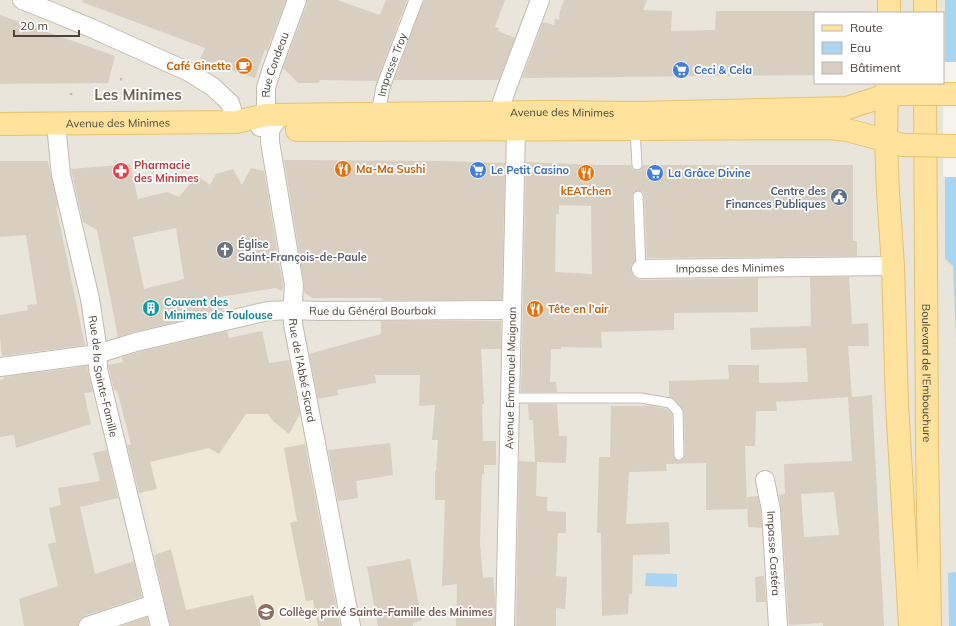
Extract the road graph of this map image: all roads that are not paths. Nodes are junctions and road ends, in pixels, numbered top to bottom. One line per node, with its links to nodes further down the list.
1 (22, 0): 7 (street)
2 (297, 0): 16 (street, Rue Condeau)
3 (416, 0): 14 (street, Impasse Troy)
4 (540, 0): 13 (street)
5 (889, 0): 8 (main road)
6 (925, 0): 9 (main road)
7 (52, 5): 15 (street)
8 (889, 12)
9 (925, 12)
10 (925, 84): 41 (main road, Boulevard de l'Embouchure)
11 (892, 90): 12 (main road, Avenue des Minimes, bridge); 13 (main road, Avenue des Minimes); 21 (main road)
12 (956, 94)
13 (501, 112): 14 (main road, Avenue des Minimes)
14 (375, 121): 16 (main road, Avenue des Minimes); 19 (main road, Avenue des Minimes)
15 (236, 122): 16 (main road, Avenue des Minimes); 18 (main road, Avenue des Minimes)
16 (269, 122): 27 (street, Rue de l'Abbé Sicard)
17 (0, 124): 18 (main road, Avenue des Minimes)
18 (56, 124): 29 (street, Rue de la Sainte-Famille)
19 (516, 130): 20 (main road, Avenue des Minimes); 28 (street, Avenue Emmanuel Maignan)
20 (635, 130): 21 (main road, Avenue des Minimes); 23 (lane)
21 (894, 143): 22 (main road, Avenue des Minimes, bridge); 25 (main road)
22 (956, 146)
23 (637, 165)
24 (638, 196): 26 (lane, Impasse des Minimes)
25 (893, 266): 26 (street, Impasse des Minimes); 40 (main road)
26 (641, 269)
27 (293, 310): 28 (street, Rue du Général Bourbaki); 29 (street, Rue du Général Bourbaki); 37 (street, Rue de l'Abbé Sicard)
28 (512, 310): 31 (street, Avenue Emmanuel Maignan)
29 (97, 354): 30 (street, Rue du Général Bourbaki); 34 (street, Rue de la Sainte-Famille)
30 (0, 367)
31 (510, 398): 32 (lane); 38 (street, Avenue Emmanuel Maignan)
32 (679, 455)
33 (765, 480): 39 (street, Impasse Castéra)
34 (154, 604): 35 (street); 36 (street, Rue de la Sainte-Famille)
35 (88, 626)
36 (160, 626)
37 (350, 626)
38 (505, 626)
39 (778, 626)
40 (910, 626)
41 (930, 626)

